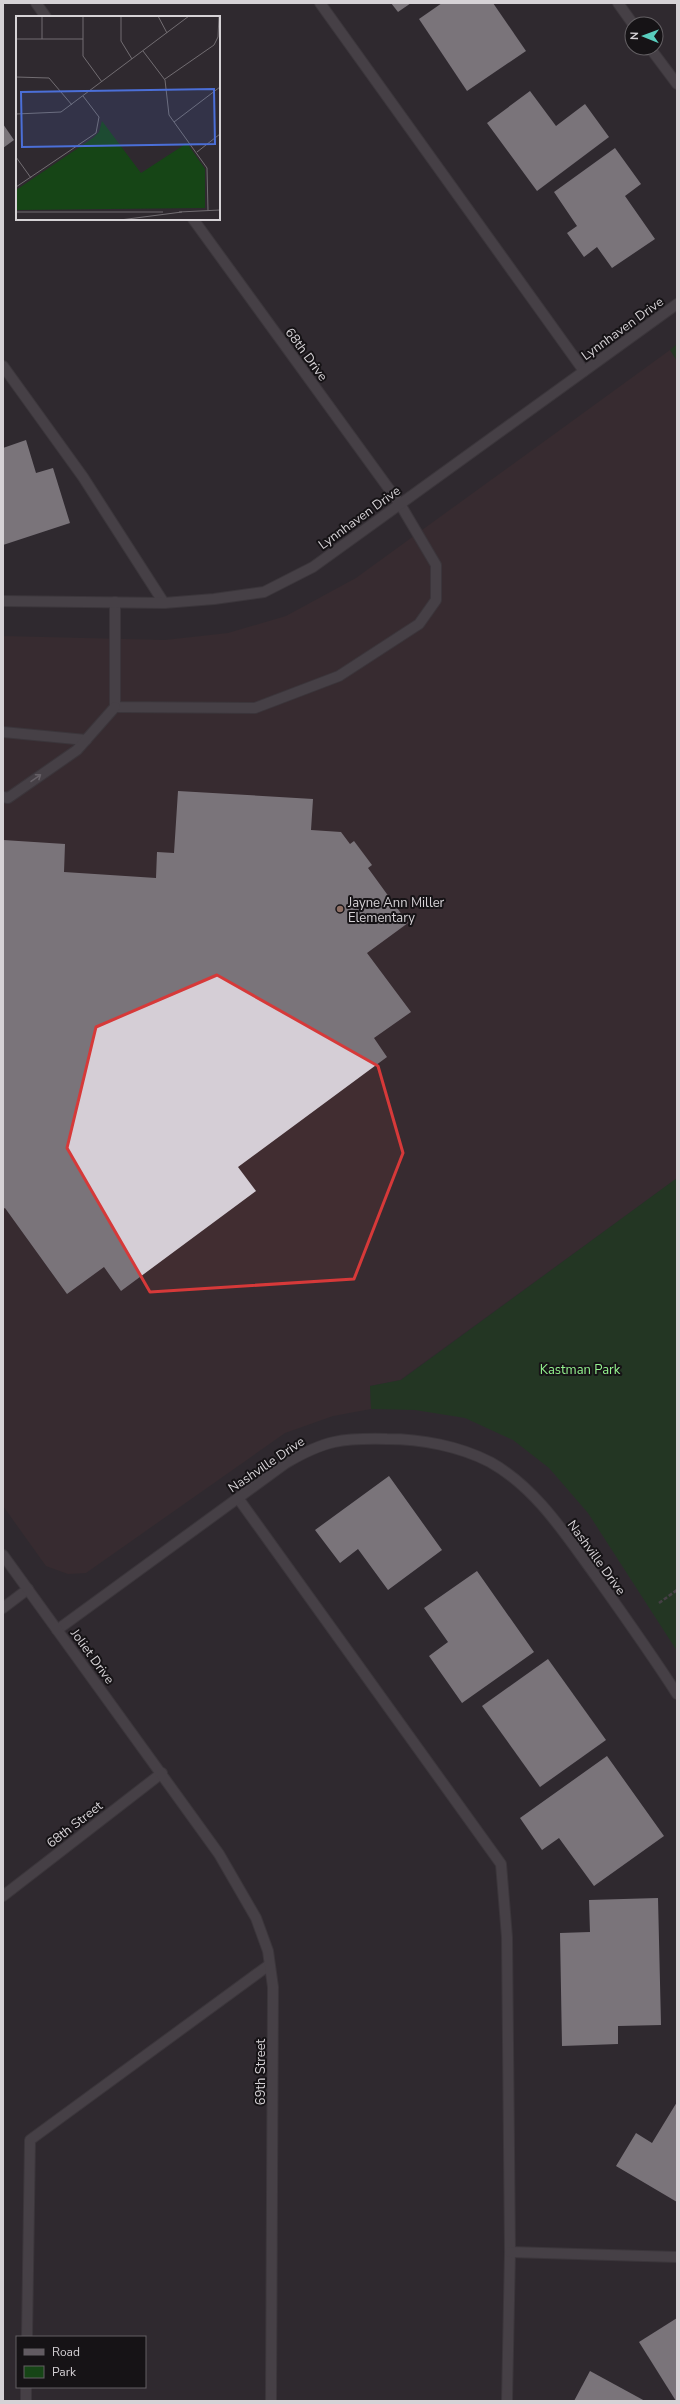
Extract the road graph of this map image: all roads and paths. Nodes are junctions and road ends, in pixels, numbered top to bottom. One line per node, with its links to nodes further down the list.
1 (36, 3): 4 (street)
2 (320, 3): 11 (street)
3 (618, 3): 5 (street)
4 (45, 16)
5 (627, 16)
6 (656, 56): 7 (street)
7 (677, 84)
8 (194, 220): 12 (street, 68th Drive)
9 (677, 304): 11 (street, Lynnhaven Drive)
10 (3, 366): 15 (street)
11 (584, 371): 12 (street, Lynnhaven Drive)
12 (400, 504): 15 (street, Lynnhaven Drive); 16 (street, 68th Drive)
13 (3, 601): 14 (street, Lynnhaven Drive)
14 (115, 602): 15 (street, Lynnhaven Drive); 16 (street)
15 (164, 603)
16 (115, 707): 18 (street)
17 (3, 732): 18 (street)
18 (86, 740): 19 (street, one-way to 18)
19 (3, 797)
20 (238, 1498): 26 (street, Nashville Drive); 27 (street, Nashville Drive); 31 (street)
21 (3, 1554): 22 (street, Joliet Drive)
22 (28, 1589): 25 (street); 26 (street, Joliet Drive)
23 (677, 1590): 24 (path)
24 (659, 1603)
25 (3, 1608)
26 (57, 1630): 28 (street, Joliet Drive)
27 (677, 1694)
28 (162, 1773): 29 (street, 68th Street); 30 (street, 69th Street)
29 (3, 1896)
30 (269, 1965): 33 (street); 36 (street, 69th Street)
31 (510, 2252): 32 (street); 37 (street)
32 (677, 2258)
33 (27, 2336)
34 (26, 2388): 35 (street)
35 (26, 2401)
36 (271, 2401)
37 (507, 2401)

